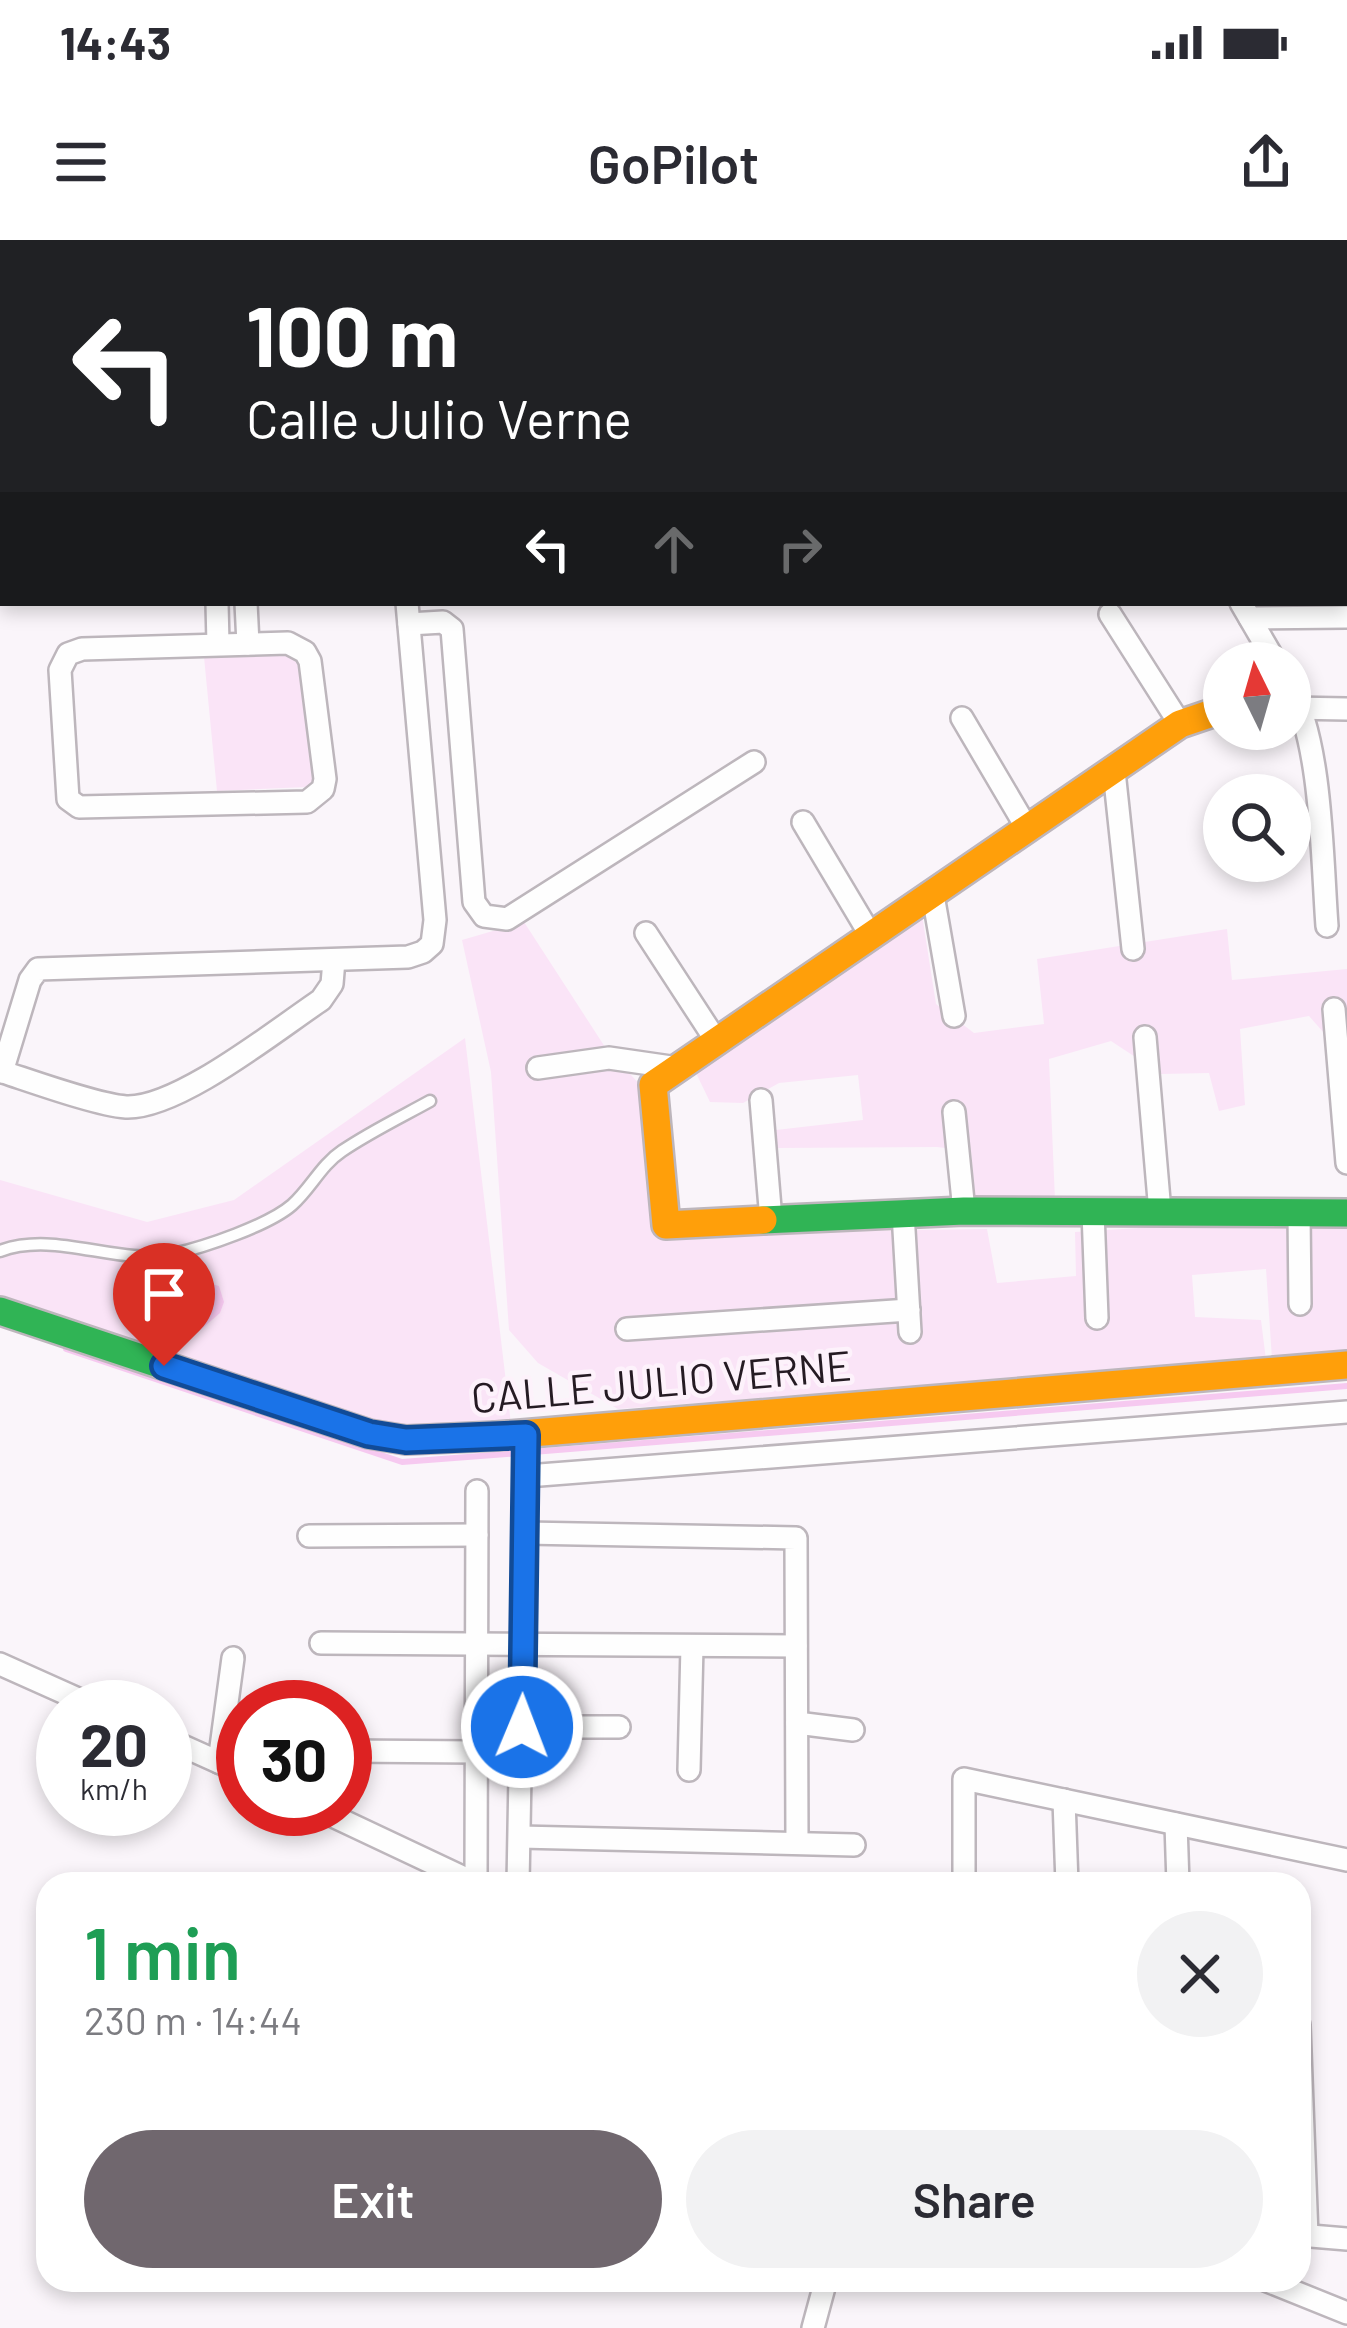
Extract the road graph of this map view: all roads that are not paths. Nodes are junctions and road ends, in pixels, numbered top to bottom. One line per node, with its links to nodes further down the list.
1 (217, 606): 8 (street)
2 (246, 606): 9 (street)
3 (1246, 611): 6 (street); 7 (street)
4 (408, 613): 16 (street); 25 (street)
5 (1110, 614): 14 (street)
6 (1347, 616)
7 (1264, 642)
8 (218, 644): 9 (street); 9 (street)
9 (248, 644)
10 (1311, 709): 11 (street)
11 (1347, 710)
12 (1203, 716): 14 (street)
13 (962, 718): 19 (street)
14 (1180, 724): 17 (street)
15 (1304, 750): 21 (street)
16 (754, 762)
17 (1114, 771): 19 (street); 24 (street)
18 (803, 822): 23 (street)
19 (1028, 830): 20 (street)
20 (933, 895): 23 (street); 27 (street)
21 (1327, 926)
22 (646, 933): 29 (street)
23 (871, 937): 29 (street)
24 (1133, 949)
25 (334, 960): 32 (street); 32 (street)
26 (1334, 1009): 36 (street)
27 (954, 1016)
28 (1145, 1036): 40 (street)
29 (717, 1042): 31 (street)
30 (538, 1068): 31 (street)
31 (678, 1068): 43 (street)
32 (1, 1072)
33 (761, 1100): 43 (street)
34 (430, 1101): 44 (lane)
35 (954, 1112): 37 (street)
36 (1347, 1163)
37 (964, 1211): 38 (street); 39 (street)
38 (1093, 1212): 40 (street); 47 (street)
39 (903, 1213): 43 (street); 48 (street)
40 (1160, 1213): 41 (street)
41 (1299, 1213): 42 (street); 45 (street)
42 (1347, 1214)
43 (771, 1220)
44 (0, 1251)
45 (1300, 1304)
46 (0, 1312): 51 (street, CALLE JULIO VERNE)
47 (1097, 1318)
48 (627, 1329)
49 (1347, 1365): 51 (street, CALLE JULIO VERNE)
50 (1347, 1412): 51 (street)
51 (526, 1454): 53 (street)
52 (477, 1491): 54 (street)
53 (525, 1533): 58 (street); 60 (street)
54 (477, 1535): 55 (street); 57 (street)
55 (310, 1536)
56 (321, 1643): 57 (street)
57 (477, 1645): 58 (street); 70 (street)
58 (523, 1645): 59 (street); 66 (street)
59 (692, 1646): 60 (street); 71 (street)
60 (796, 1646): 65 (street)
61 (232, 1658): 64 (street)
62 (0, 1664): 63 (street)
63 (36, 1680)
64 (229, 1680)
65 (796, 1723): 68 (street); 76 (street)
66 (522, 1727): 67 (street); 75 (street)
67 (620, 1727)
68 (853, 1730)
69 (372, 1751): 70 (street)
70 (477, 1752): 80 (street)
71 (689, 1770)
72 (1064, 1800): 73 (street); 82 (street); 83 (street)
73 (1176, 1824): 78 (street); 84 (street)
74 (372, 1835): 79 (street)
75 (520, 1837): 76 (street); 81 (street)
76 (797, 1843): 77 (street)
77 (854, 1844)
78 (1347, 1860)
79 (451, 1872)
80 (476, 1872)
81 (519, 1872)
82 (964, 1872)
83 (1067, 1872)
84 (1178, 1872)
85 (1311, 2236): 86 (street)
86 (1347, 2240)
87 (823, 2292): 90 (street)
88 (1295, 2292): 89 (street)
89 (1347, 2313)
90 (813, 2328)

